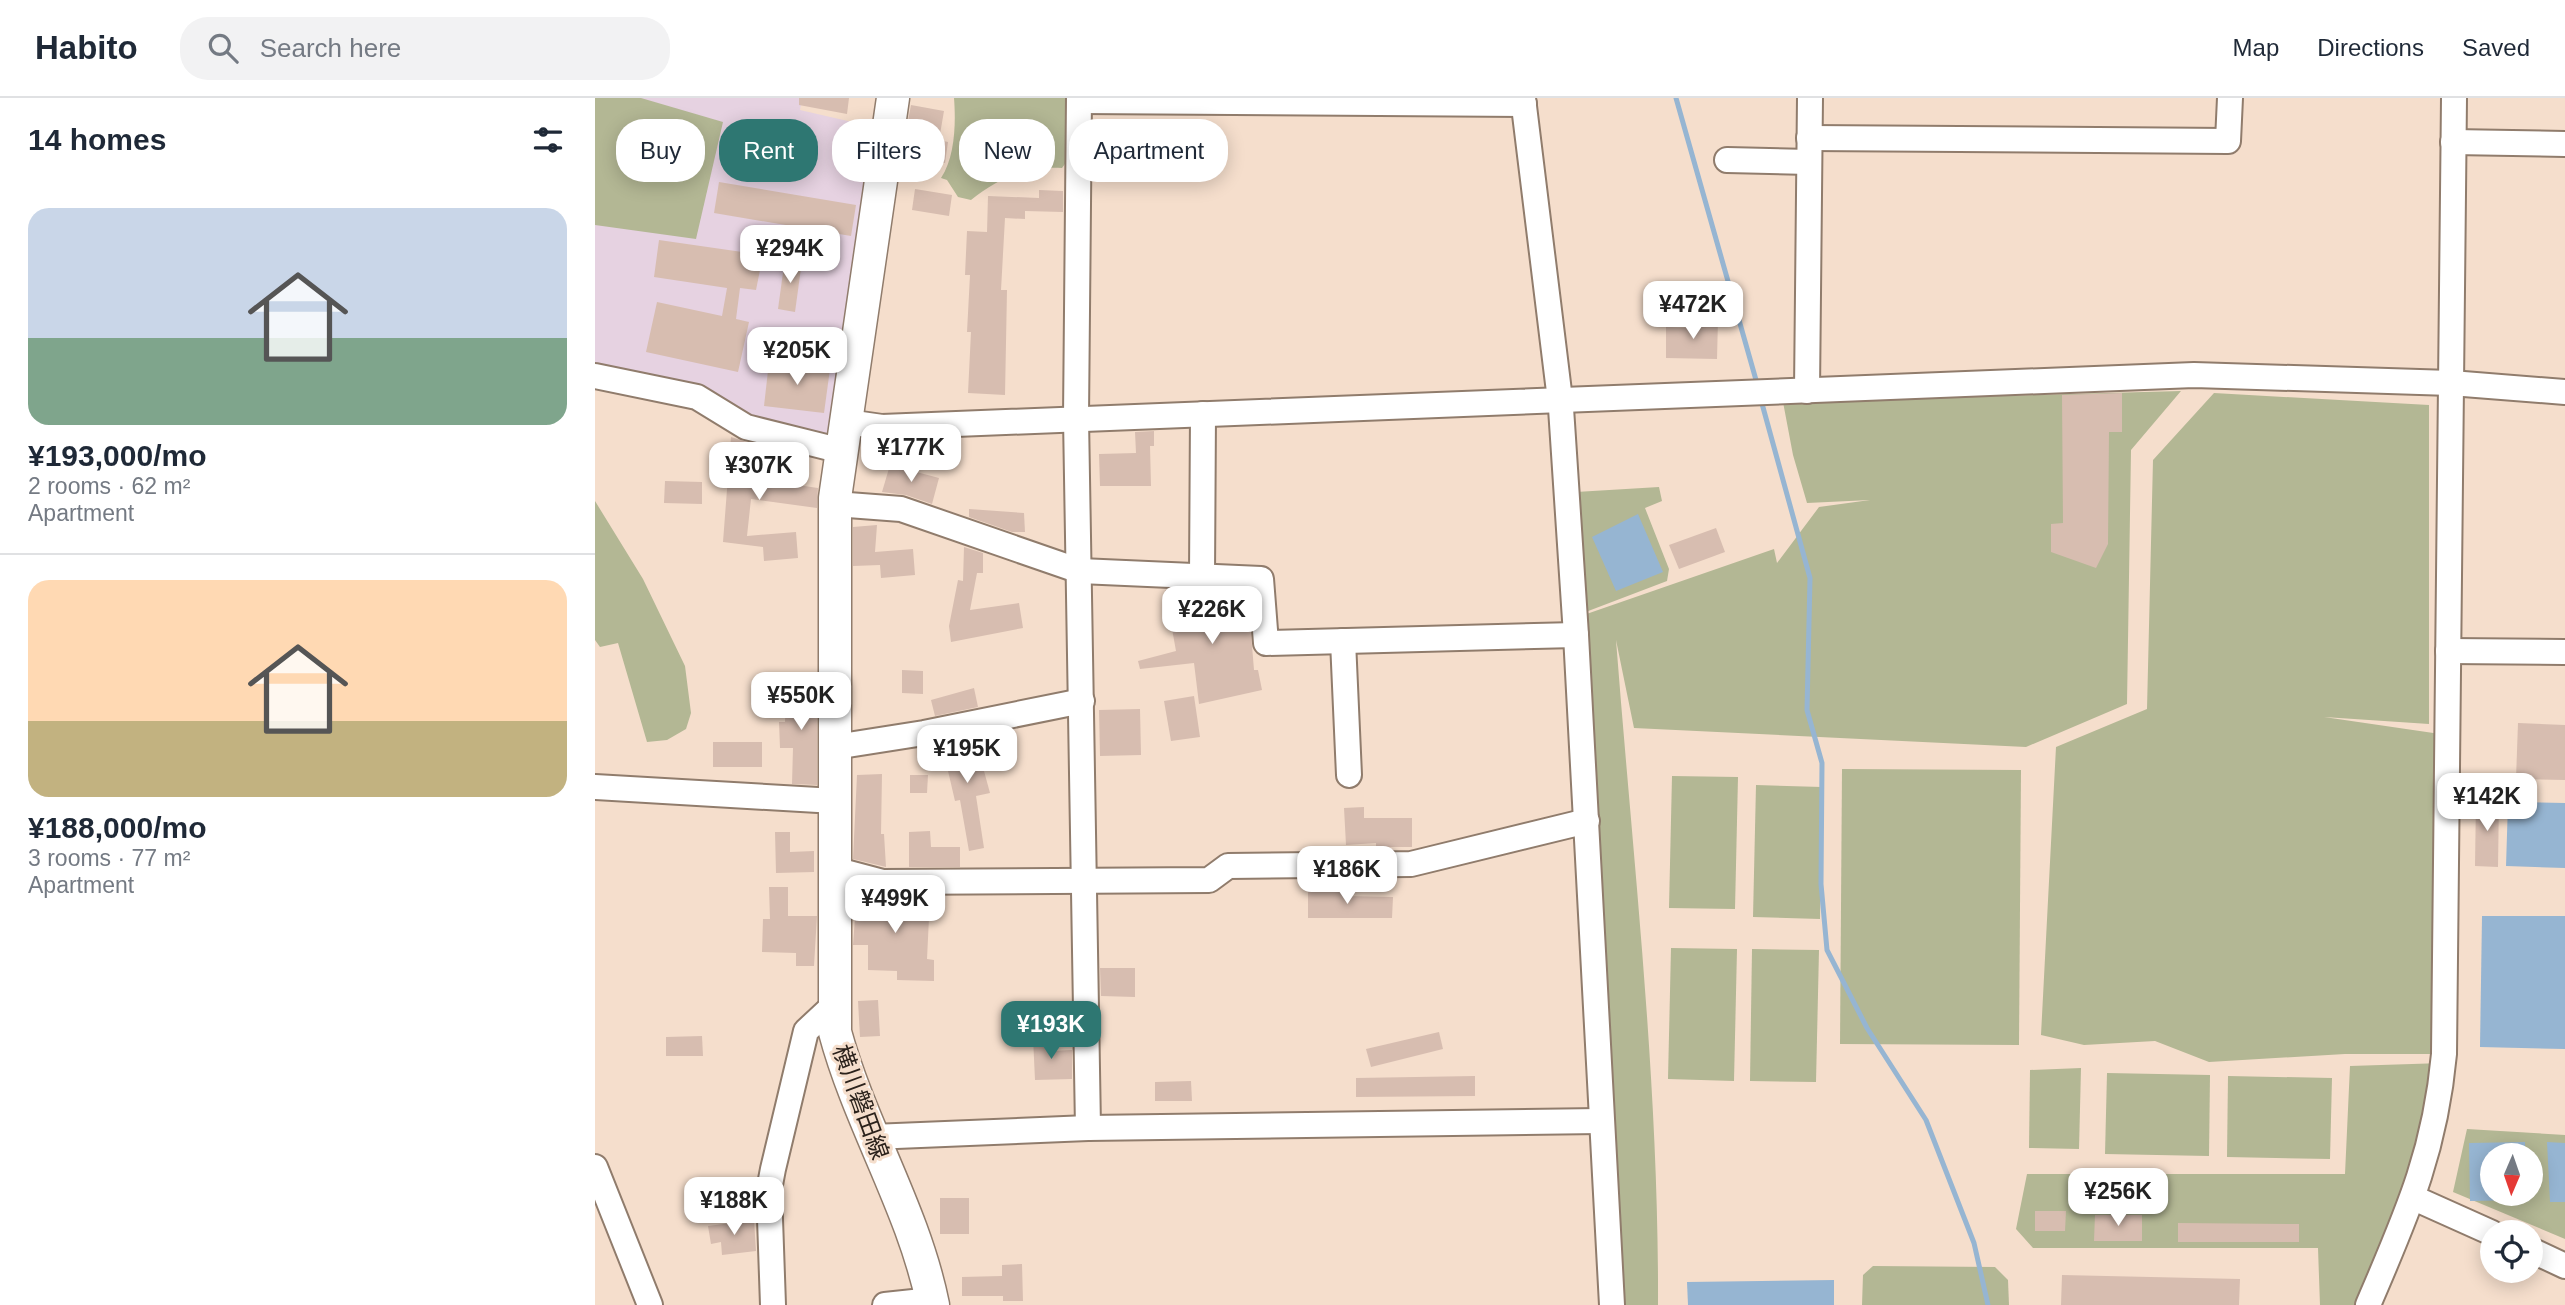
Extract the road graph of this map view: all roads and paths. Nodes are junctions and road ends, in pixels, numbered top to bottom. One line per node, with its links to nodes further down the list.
1 (893, 98): 18 (main road, 横川磐田線)
2 (1810, 98): 9 (street)
3 (2230, 98): 9 (street)
4 (2454, 98): 7 (street)
5 (1079, 99): 6 (street); 17 (street)
6 (1524, 101): 15 (street)
7 (2453, 142): 8 (street); 12 (street)
8 (2565, 144)
9 (1809, 150): 10 (street); 13 (street)
10 (1727, 160)
11 (595, 376): 18 (street)
12 (2451, 383): 13 (street); 14 (street); 24 (street)
13 (1807, 391): 15 (street)
14 (2565, 392)
15 (1560, 400): 16 (street); 22 (street)
16 (1202, 414): 17 (street); 21 (street)
17 (1076, 418): 18 (street); 20 (street)
18 (844, 436): 19 (main road, 横川磐田線)
19 (835, 504): 20 (street); 27 (main road, 横川磐田線)
20 (1080, 571): 21 (street); 26 (street)
21 (1202, 576): 23 (street)
22 (1576, 635): 23 (street); 31 (street)
23 (1343, 641): 28 (street)
24 (2448, 651): 25 (street); 39 (street)
25 (2565, 652)
26 (1082, 701): 27 (street); 33 (street)
27 (835, 747): 30 (main road, 横川磐田線)
28 (1349, 775)
29 (597, 782): 30 (street)
30 (835, 801): 32 (main road, 横川磐田線)
31 (1587, 821): 33 (street); 35 (street)
32 (834, 869): 33 (street); 34 (main road, 横川磐田線)
33 (1085, 882): 36 (street)
34 (835, 1004): 37 (main road, 横川磐田線); 45 (street)
35 (1600, 1121): 36 (street); 47 (street)
36 (1088, 1128): 37 (street)
37 (872, 1137): 43 (main road, 横川磐田線)
38 (595, 1167): 44 (street)
39 (2414, 1198): 40 (street); 48 (street)
40 (2480, 1228)
41 (2543, 1256): 42 (street)
42 (2565, 1266)
43 (932, 1303): 46 (street)
44 (650, 1305)
45 (773, 1305)
46 (885, 1305)
47 (1612, 1305)
48 (2368, 1305)

